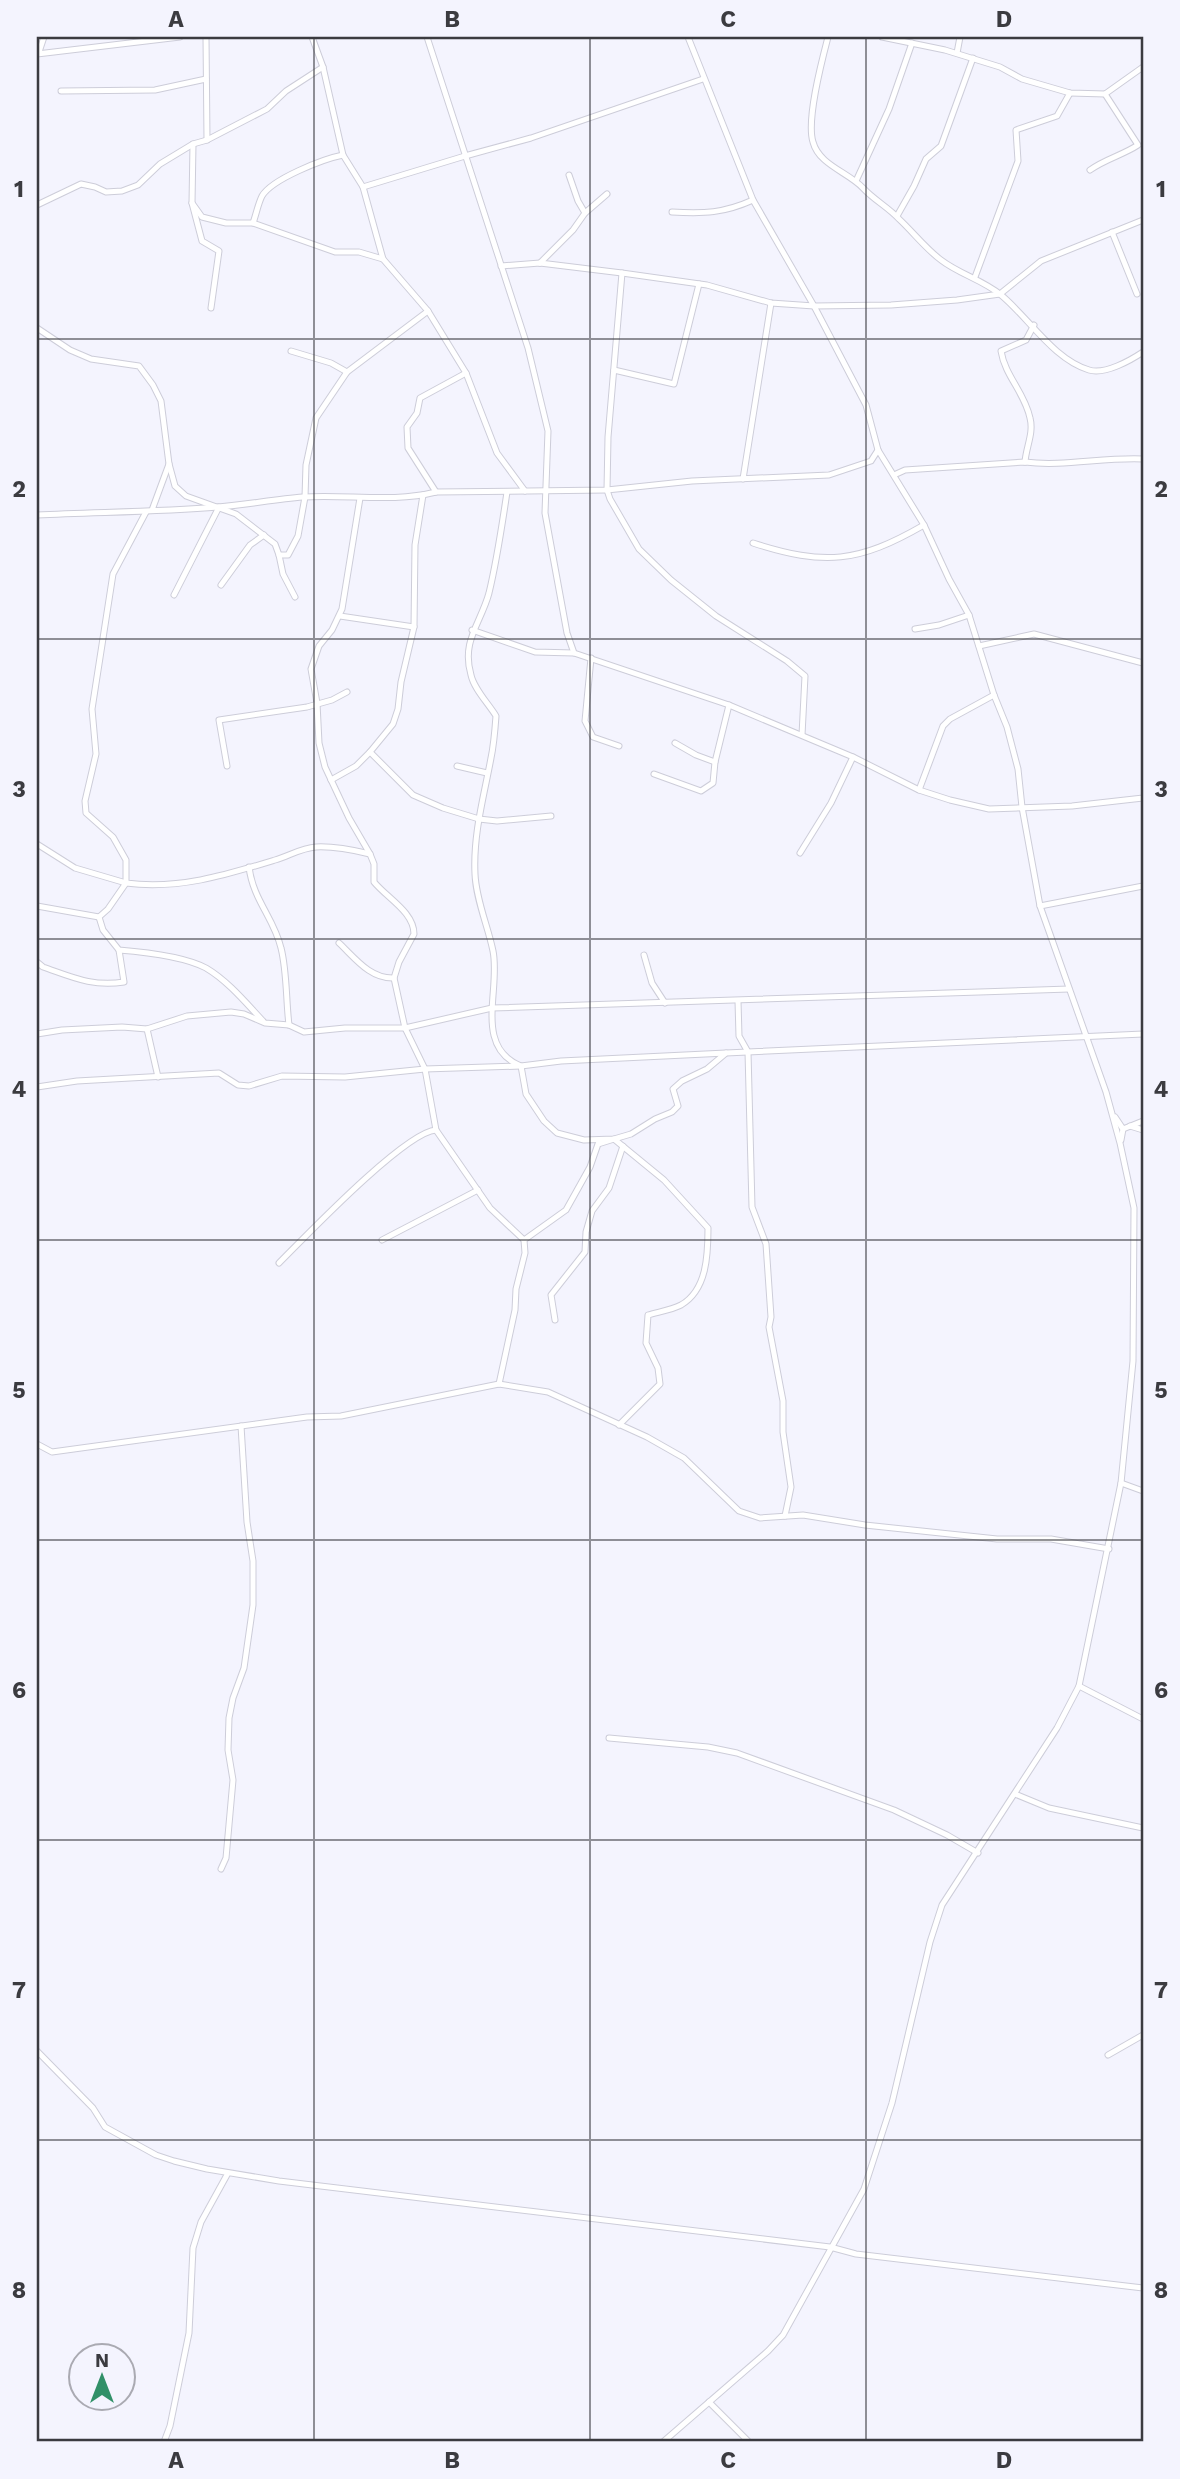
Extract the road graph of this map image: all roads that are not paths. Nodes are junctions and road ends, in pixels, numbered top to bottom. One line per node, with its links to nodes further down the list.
1 (44, 37): 13 (street)
2 (108, 37): 12 (street)
3 (180, 37): 12 (street)
4 (206, 37): 18 (street)
5 (312, 37): 16 (street)
6 (427, 37): 26 (street)
7 (688, 37): 19 (street)
8 (828, 37): 29 (street)
9 (882, 37): 11 (street)
10 (960, 37): 14 (street)
11 (912, 43): 14 (street); 29 (street)
12 (104, 45): 13 (street)
13 (38, 53)
14 (957, 53): 15 (street)
15 (973, 58): 21 (street); 37 (street)
16 (323, 67): 23 (street); 25 (street)
17 (1143, 67): 22 (street)
18 (206, 79): 20 (street); 23 (street)
19 (704, 79): 26 (street); 32 (street)
20 (61, 91)
21 (1070, 93): 22 (street); 45 (street)
22 (1105, 94): 27 (street)
23 (207, 140): 24 (street)
24 (193, 144): 33 (street); 34 (street)
25 (342, 155): 30 (street); 39 (street)
26 (465, 156): 30 (street); 43 (street)
27 (1090, 170)
28 (569, 175): 36 (street)
29 (856, 181): 37 (street)
30 (363, 187): 41 (street)
31 (607, 194): 36 (street)
32 (753, 200): 35 (street); 50 (street)
33 (192, 203): 39 (street); 51 (street)
34 (37, 205)
35 (672, 212)
36 (585, 213): 42 (street)
37 (897, 216): 45 (street)
38 (1143, 220): 40 (street)
39 (253, 223): 41 (street)
40 (1112, 232): 47 (street); 48 (street)
41 (383, 259): 52 (street)
42 (540, 263): 43 (street); 44 (street)
43 (501, 266): 66 (street)
44 (622, 273): 46 (street); 57 (street)
45 (975, 277): 47 (street)
46 (699, 284): 49 (street); 57 (street)
47 (1000, 294): 50 (street); 53 (street)
48 (1137, 294)
49 (771, 303): 50 (street); 65 (street)
50 (814, 306): 60 (street)
51 (211, 308)
52 (428, 311): 58 (street); 59 (street)
53 (1034, 325): 56 (street); 62 (street)
54 (37, 328): 63 (street)
55 (290, 351): 58 (street)
56 (1143, 352)
57 (614, 370): 67 (street)
58 (347, 372): 72 (street)
59 (466, 373): 68 (street); 69 (street)
60 (878, 450): 64 (street); 65 (street)
61 (1143, 458): 62 (street)
62 (1025, 462): 64 (street)
63 (169, 464): 74 (street); 75 (street)
64 (894, 475): 77 (street)
65 (743, 479): 67 (street)
66 (546, 490): 67 (street); 68 (street); 90 (street)
67 (607, 490): 97 (street)
68 (525, 491): 70 (street)
69 (436, 492): 70 (street); 71 (street)
70 (507, 492): 88 (street)
71 (423, 495): 73 (street); 86 (street)
72 (305, 497): 73 (street); 74 (street); 80 (street)
73 (360, 498): 85 (street)
74 (219, 507): 75 (street); 78 (street); 82 (street)
75 (149, 511): 76 (street); 117 (street)
76 (37, 515)
77 (924, 526): 79 (street); 84 (street)
78 (264, 535): 80 (street); 81 (street)
79 (752, 543)
80 (279, 555): 83 (street)
81 (221, 585)
82 (174, 594)
83 (296, 597)
84 (969, 615): 87 (street); 89 (street)
85 (340, 616): 86 (street); 95 (street)
86 (414, 627): 100 (street)
87 (915, 629)
88 (472, 630): 90 (street); 105 (street)
89 (979, 646): 92 (street); 94 (street)
90 (573, 653): 91 (street)
91 (591, 659): 96 (street); 99 (street)
92 (1143, 663)
93 (347, 692): 95 (street)
94 (994, 695): 108 (street); 110 (street)
95 (317, 703): 103 (street); 107 (street)
96 (729, 705): 97 (street); 102 (street)
97 (802, 735): 101 (street)
98 (675, 743): 102 (street)
99 (619, 746)
100 (370, 752): 107 (street); 112 (street)
101 (853, 757): 108 (street); 114 (street)
102 (715, 762): 106 (street)
103 (227, 766)
104 (457, 766): 105 (street)
105 (487, 773): 112 (street)
106 (654, 774)
107 (331, 780): 115 (street)
108 (919, 790): 110 (street)
109 (1143, 798): 110 (street)
110 (1022, 807): 120 (street)
111 (551, 816): 112 (street)
112 (479, 819): 130 (street)
113 (37, 844): 117 (street)
114 (800, 853)
115 (370, 854): 116 (street); 126 (street)
116 (249, 867): 117 (street); 132 (street)
117 (126, 883): 121 (street)
118 (1143, 886): 120 (street)
119 (37, 906): 121 (street)
120 (1040, 906): 127 (street)
121 (99, 917): 123 (street)
122 (339, 943): 126 (street)
123 (119, 950): 125 (street); 131 (street)
124 (644, 955): 129 (street)
125 (37, 962)
126 (394, 978): 133 (street)
127 (1069, 989): 128 (street); 137 (street)
128 (738, 1001): 129 (street); 138 (street)
129 (665, 1003): 130 (street)
130 (492, 1008): 133 (street); 140 (street)
131 (265, 1023): 132 (street); 134 (street)
132 (289, 1025): 133 (street)
133 (405, 1028): 141 (street)
134 (147, 1029): 135 (street); 142 (street)
135 (37, 1034)
136 (1143, 1034): 137 (street)
137 (1087, 1037): 138 (street); 144 (street)
138 (748, 1052): 139 (street); 168 (street)
139 (726, 1053): 140 (street); 150 (street)
140 (521, 1066): 141 (street); 150 (street)
141 (425, 1069): 142 (street); 148 (street)
142 (158, 1077): 143 (street)
143 (37, 1087)
144 (1112, 1113): 147 (street); 151 (street)
145 (1143, 1121): 146 (street)
146 (1130, 1126): 147 (street); 149 (street)
147 (1123, 1129): 151 (street)
148 (436, 1130): 153 (street); 158 (street)
149 (1143, 1130)
150 (614, 1139): 152 (street); 157 (street)
151 (1120, 1143): 154 (street)
152 (623, 1146): 161 (street); 163 (street)
153 (478, 1191): 156 (street); 157 (street)
154 (1134, 1208): 155 (street); 159 (street)
155 (1143, 1208)
156 (382, 1240)
157 (524, 1240): 162 (street)
158 (279, 1263)
159 (1134, 1312): 160 (street); 166 (street)
160 (1143, 1315)
161 (555, 1320)
162 (499, 1384): 163 (street); 164 (street)
163 (619, 1425): 168 (street)
164 (241, 1426): 165 (street); 176 (street)
165 (37, 1444)
166 (1121, 1483): 167 (street); 169 (street)
167 (1143, 1491)
168 (785, 1516): 169 (street)
169 (1109, 1549): 170 (street)
170 (1079, 1686): 171 (street); 173 (street)
171 (1143, 1720)
172 (609, 1738): 175 (street)
173 (1015, 1794): 174 (street); 175 (street)
174 (1143, 1828)
175 (978, 1853): 181 (street)
176 (221, 1869)
177 (1143, 2035): 179 (street)
178 (37, 2051): 180 (street)
179 (1108, 2055)
180 (228, 2173): 181 (street); 184 (street)
181 (830, 2247): 182 (street); 183 (street)
182 (1143, 2288)
183 (709, 2402): 185 (street); 186 (street)
184 (164, 2442)
185 (663, 2442)
186 (749, 2442)

